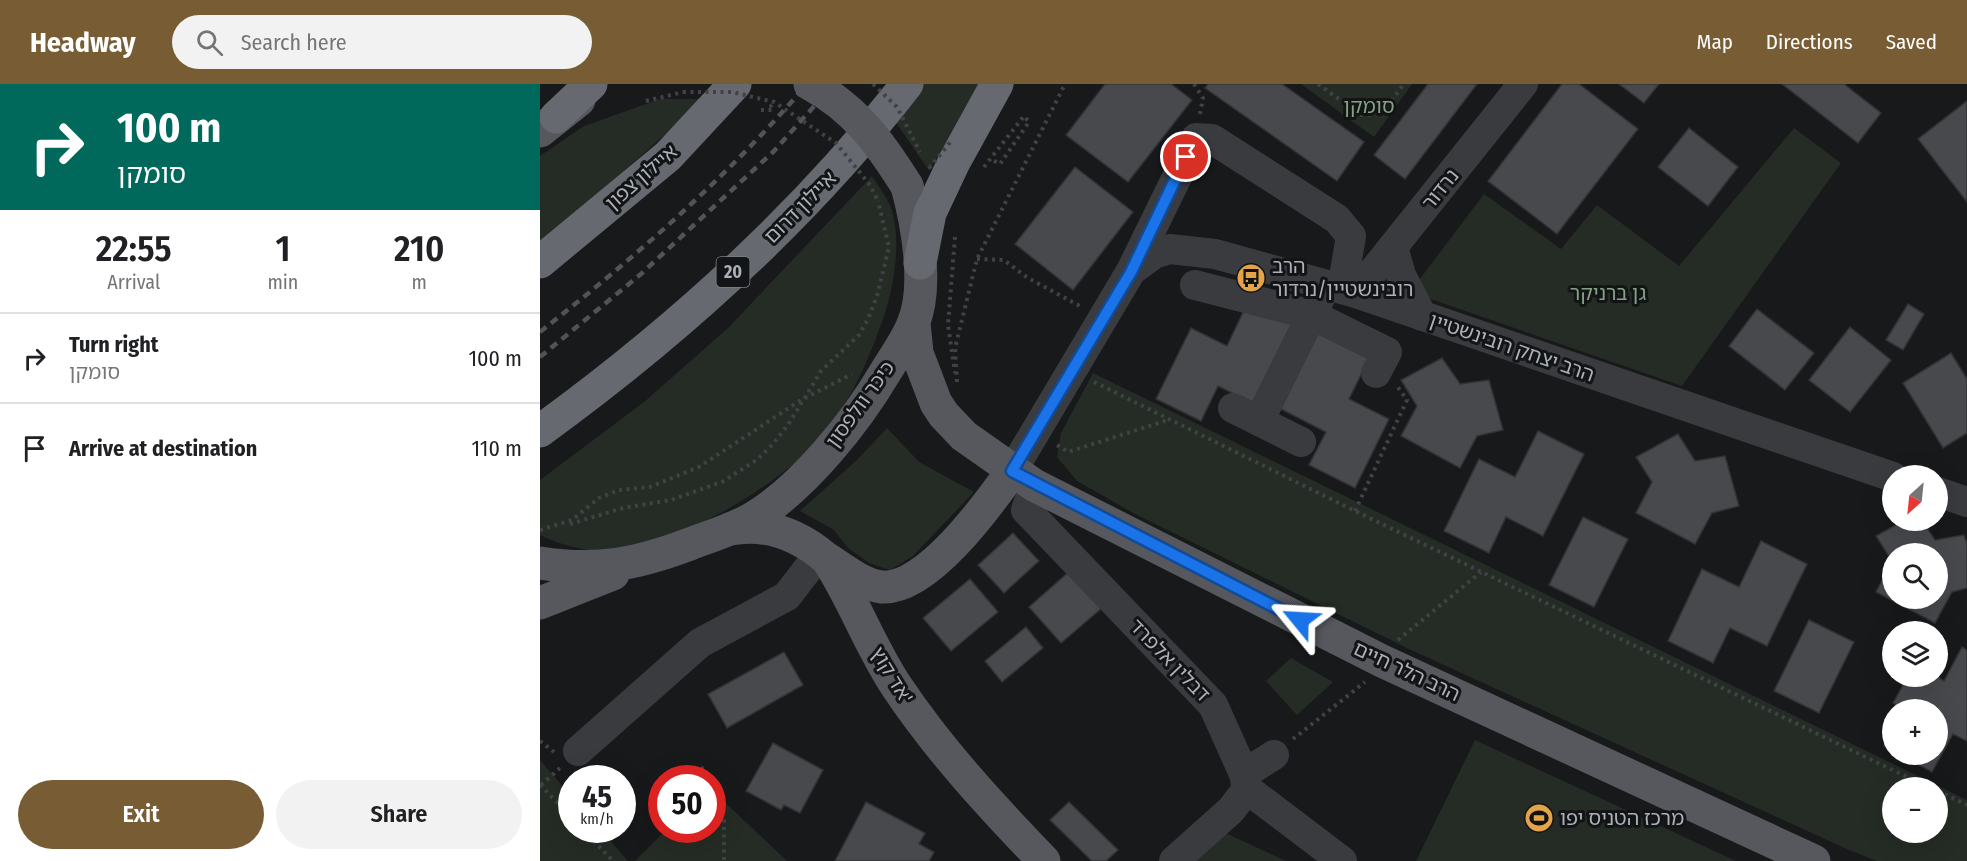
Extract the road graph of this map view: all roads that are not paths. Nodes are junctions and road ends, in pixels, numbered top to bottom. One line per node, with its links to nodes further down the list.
1 (591, 84): 8 (highway)
2 (606, 84): 8 (main road)
3 (735, 84): 10 (highway, איילון צפון)
4 (810, 84): 11 (main road, כיכר וולפסון, bridge)
5 (907, 84): 19 (highway, איילון דרום / 20)
6 (997, 84): 11 (highway)
7 (1523, 84): 9 (street, נרדור)
8 (548, 124)
9 (1393, 247): 14 (street, נרדור); 16 (street)
10 (540, 262)
11 (920, 263): 17 (main road, כיכר וולפסון)
12 (1131, 272): 14 (street, הרב יצחק רובינשטיין); 14 (street); 21 (street)
13 (1195, 285): 15 (street)
14 (1341, 289): 15 (street); 16 (street, הרב יצחק רובינשטיין)
15 (1311, 315): 18 (street); 20 (street)
16 (1422, 316): 22 (street, הרב יצחק רובינשטיין)
17 (914, 323): 21 (main road, הרב הלר חיים); 26 (main road, כיכר וולפסון)
18 (1378, 369)
19 (540, 430)
20 (1301, 442)
21 (1012, 471): 27 (main road); 37 (main road, הרב הלר חיים)
22 (1882, 473)
23 (1948, 495): 24 (street)
24 (1967, 502)
25 (1033, 509): 33 (street, דבלין אלפרד)
26 (728, 529): 27 (main road, אד קוץ'); 28 (main road, כיכר וולפסון)
27 (824, 556): 31 (street); 34 (main road, אד קוץ')
28 (652, 559): 29 (main road, כיכר וולפסון); 30 (main road)
29 (540, 563)
30 (540, 603)
31 (578, 751)
32 (1274, 755): 33 (street)
33 (1246, 781): 35 (street); 36 (street)
34 (1044, 861)
35 (1174, 861)
36 (1342, 861)
37 (1814, 861)

